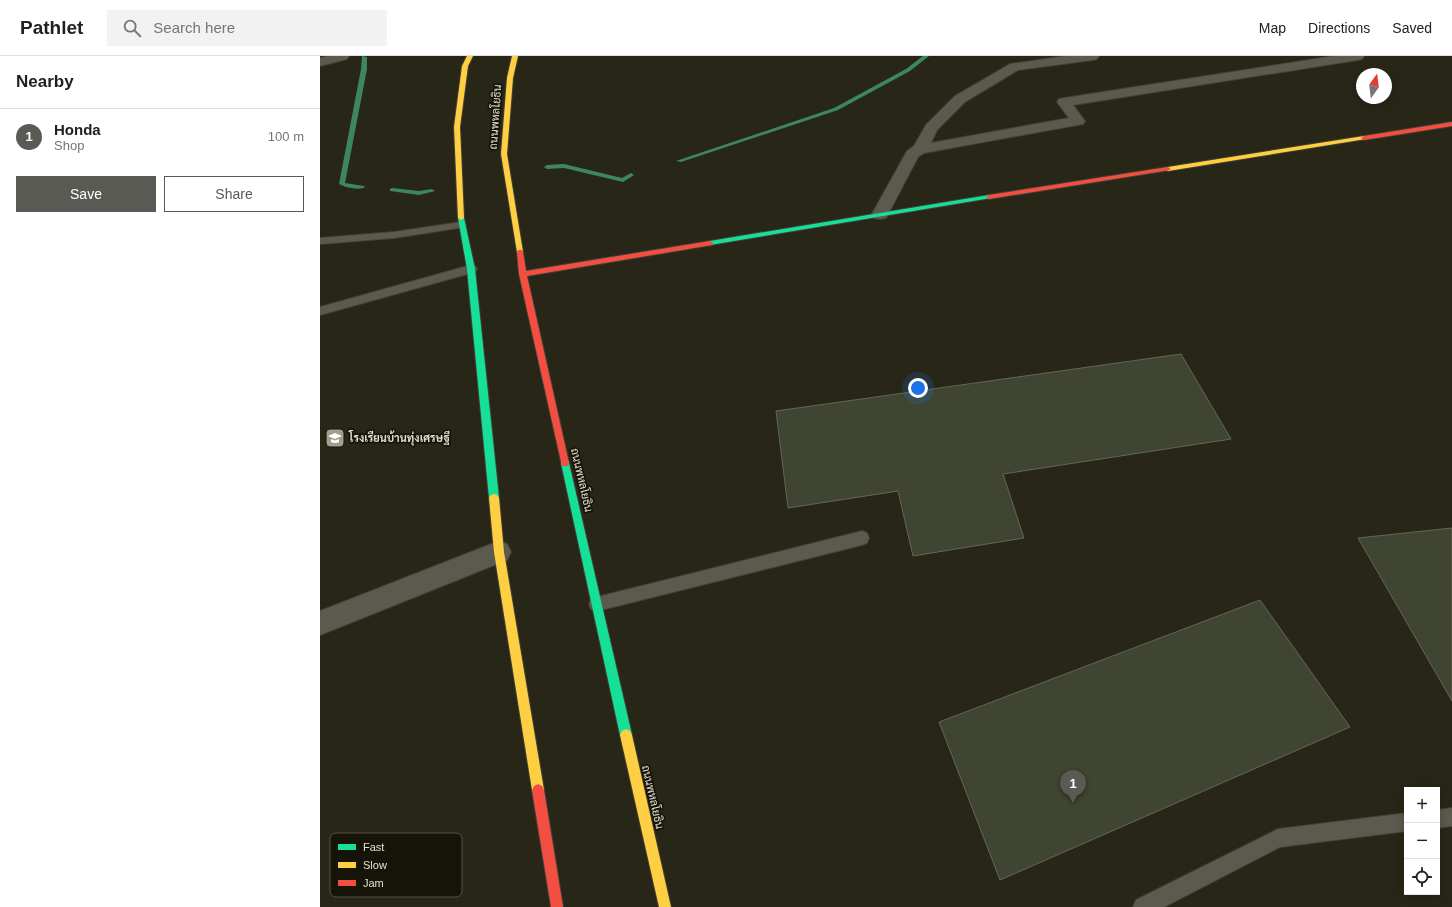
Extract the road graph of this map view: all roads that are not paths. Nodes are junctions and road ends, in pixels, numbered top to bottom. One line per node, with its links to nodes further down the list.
1 (343, 56): 7 (street)
2 (470, 56): 11 (main road)
3 (515, 56): 14 (main road, ถนนพหลโยธิน)
4 (1093, 56): 6 (street)
5 (1358, 56): 9 (street)
6 (1016, 61): 9 (street)
7 (320, 62)
8 (1452, 124): 10 (main road)
9 (920, 150): 10 (street)
10 (880, 214): 14 (main road)
11 (461, 225): 12 (lane); 13 (main road)
12 (320, 241)
13 (471, 269): 15 (lane); 17 (main road)
14 (523, 274): 18 (main road, ถนนพหลโยธิน)
15 (320, 310)
16 (862, 538): 18 (lane)
17 (499, 552): 19 (street); 23 (main road)
18 (597, 604): 24 (main road, ถนนพหลโยธิน)
19 (320, 623)
20 (1452, 817): 21 (lane)
21 (1440, 819)
22 (1404, 822): 25 (lane)
23 (557, 907)
24 (665, 907)
25 (1143, 907)

